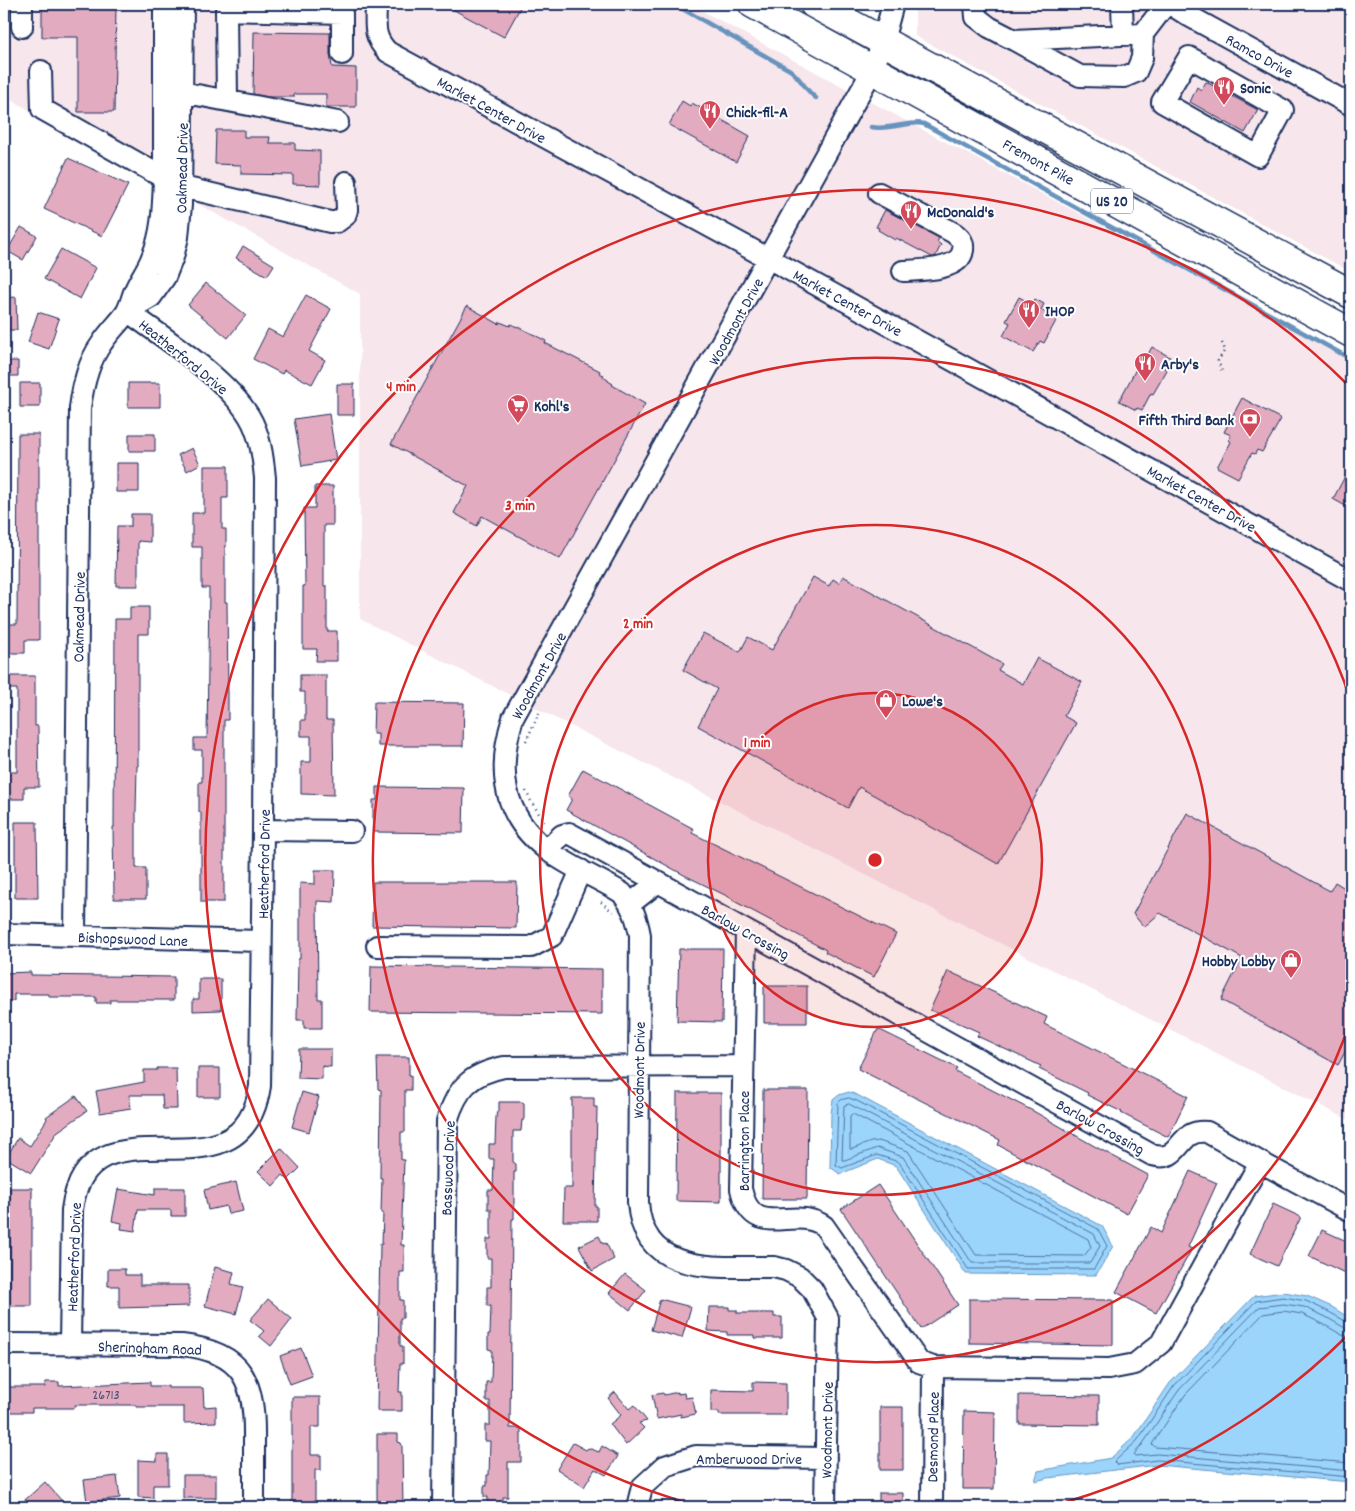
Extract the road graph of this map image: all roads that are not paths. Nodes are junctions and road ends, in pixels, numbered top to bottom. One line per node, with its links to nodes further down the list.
1 (22, 4): 12 (street)
2 (164, 4): 19 (street, Oakmead Drive)
3 (183, 4): 19 (street, Oakmead Drive)
4 (376, 4): 27 (street, Market Center Drive)
5 (753, 4): 17 (highway, Fremont Pike / US 20)
6 (814, 4): 17 (highway, Fremont Pike / US 20)
7 (892, 4): 17 (street, Woodmont Drive)
8 (975, 4): 15 (street)
9 (1122, 4): 14 (street)
10 (1166, 4): 13 (street)
11 (1170, 4): 21 (street, Ramco Drive)
12 (22, 27)
13 (1144, 34): 14 (street); 15 (street)
14 (1123, 35): 15 (street)
15 (1014, 40)
16 (342, 54): 20 (street)
17 (878, 55): 27 (street, Woodmont Drive); 29 (highway, Fremont Pike / US 20); 31 (highway, Fremont Pike / US 20)
18 (41, 71): 24 (street)
19 (173, 90): 20 (street); 24 (street, Oakmead Drive)
20 (227, 100): 22 (street)
21 (1351, 105)
22 (338, 122)
23 (1229, 139): 23 (street)
24 (169, 182): 25 (street); 30 (street, Oakmead Drive)
25 (346, 182)
26 (879, 193): 28 (street)
27 (769, 259): 32 (street, Market Center Drive); 35 (street, Woodmont Drive)
28 (903, 271)
29 (1351, 294)
30 (127, 312): 33 (street, Heatherford Drive); 41 (street, Oakmead Drive)
31 (1351, 333)
32 (1351, 581)
33 (263, 830): 34 (street); 42 (street, Heatherford Drive)
34 (352, 831)
35 (547, 850): 36 (street, Woodmont Drive); 37 (street, Barlow Crossing)
36 (581, 870): 38 (street, Woodmont Drive); 43 (street)
37 (658, 882): 38 (street); 39 (street, Barlow Crossing)
38 (630, 904): 45 (street, Woodmont Drive)
39 (746, 931): 44 (street, Barrington Place); 46 (street, Barlow Crossing)
40 (4, 934): 41 (street, Bishopswood Lane)
41 (75, 936): 42 (street, Bishopswood Lane)
42 (262, 941): 49 (street, Heatherford Drive)
43 (377, 946)
44 (743, 1066): 45 (street, Basswood Drive); 50 (street, Barrington Place)
45 (638, 1067): 51 (street, Woodmont Drive); 53 (street, Basswood Drive)
46 (1260, 1162): 47 (street); 50 (street)
47 (1351, 1211)
48 (4, 1344): 49 (street, Sheringham Road)
49 (70, 1345): 52 (street, Sheringham Road)
50 (933, 1367): 56 (street, Desmond Place)
51 (826, 1458): 54 (street, Amberwood Drive); 55 (street, Woodmont Drive)
52 (254, 1507)
53 (443, 1507)
54 (637, 1507)
55 (825, 1507)
56 (932, 1507)

